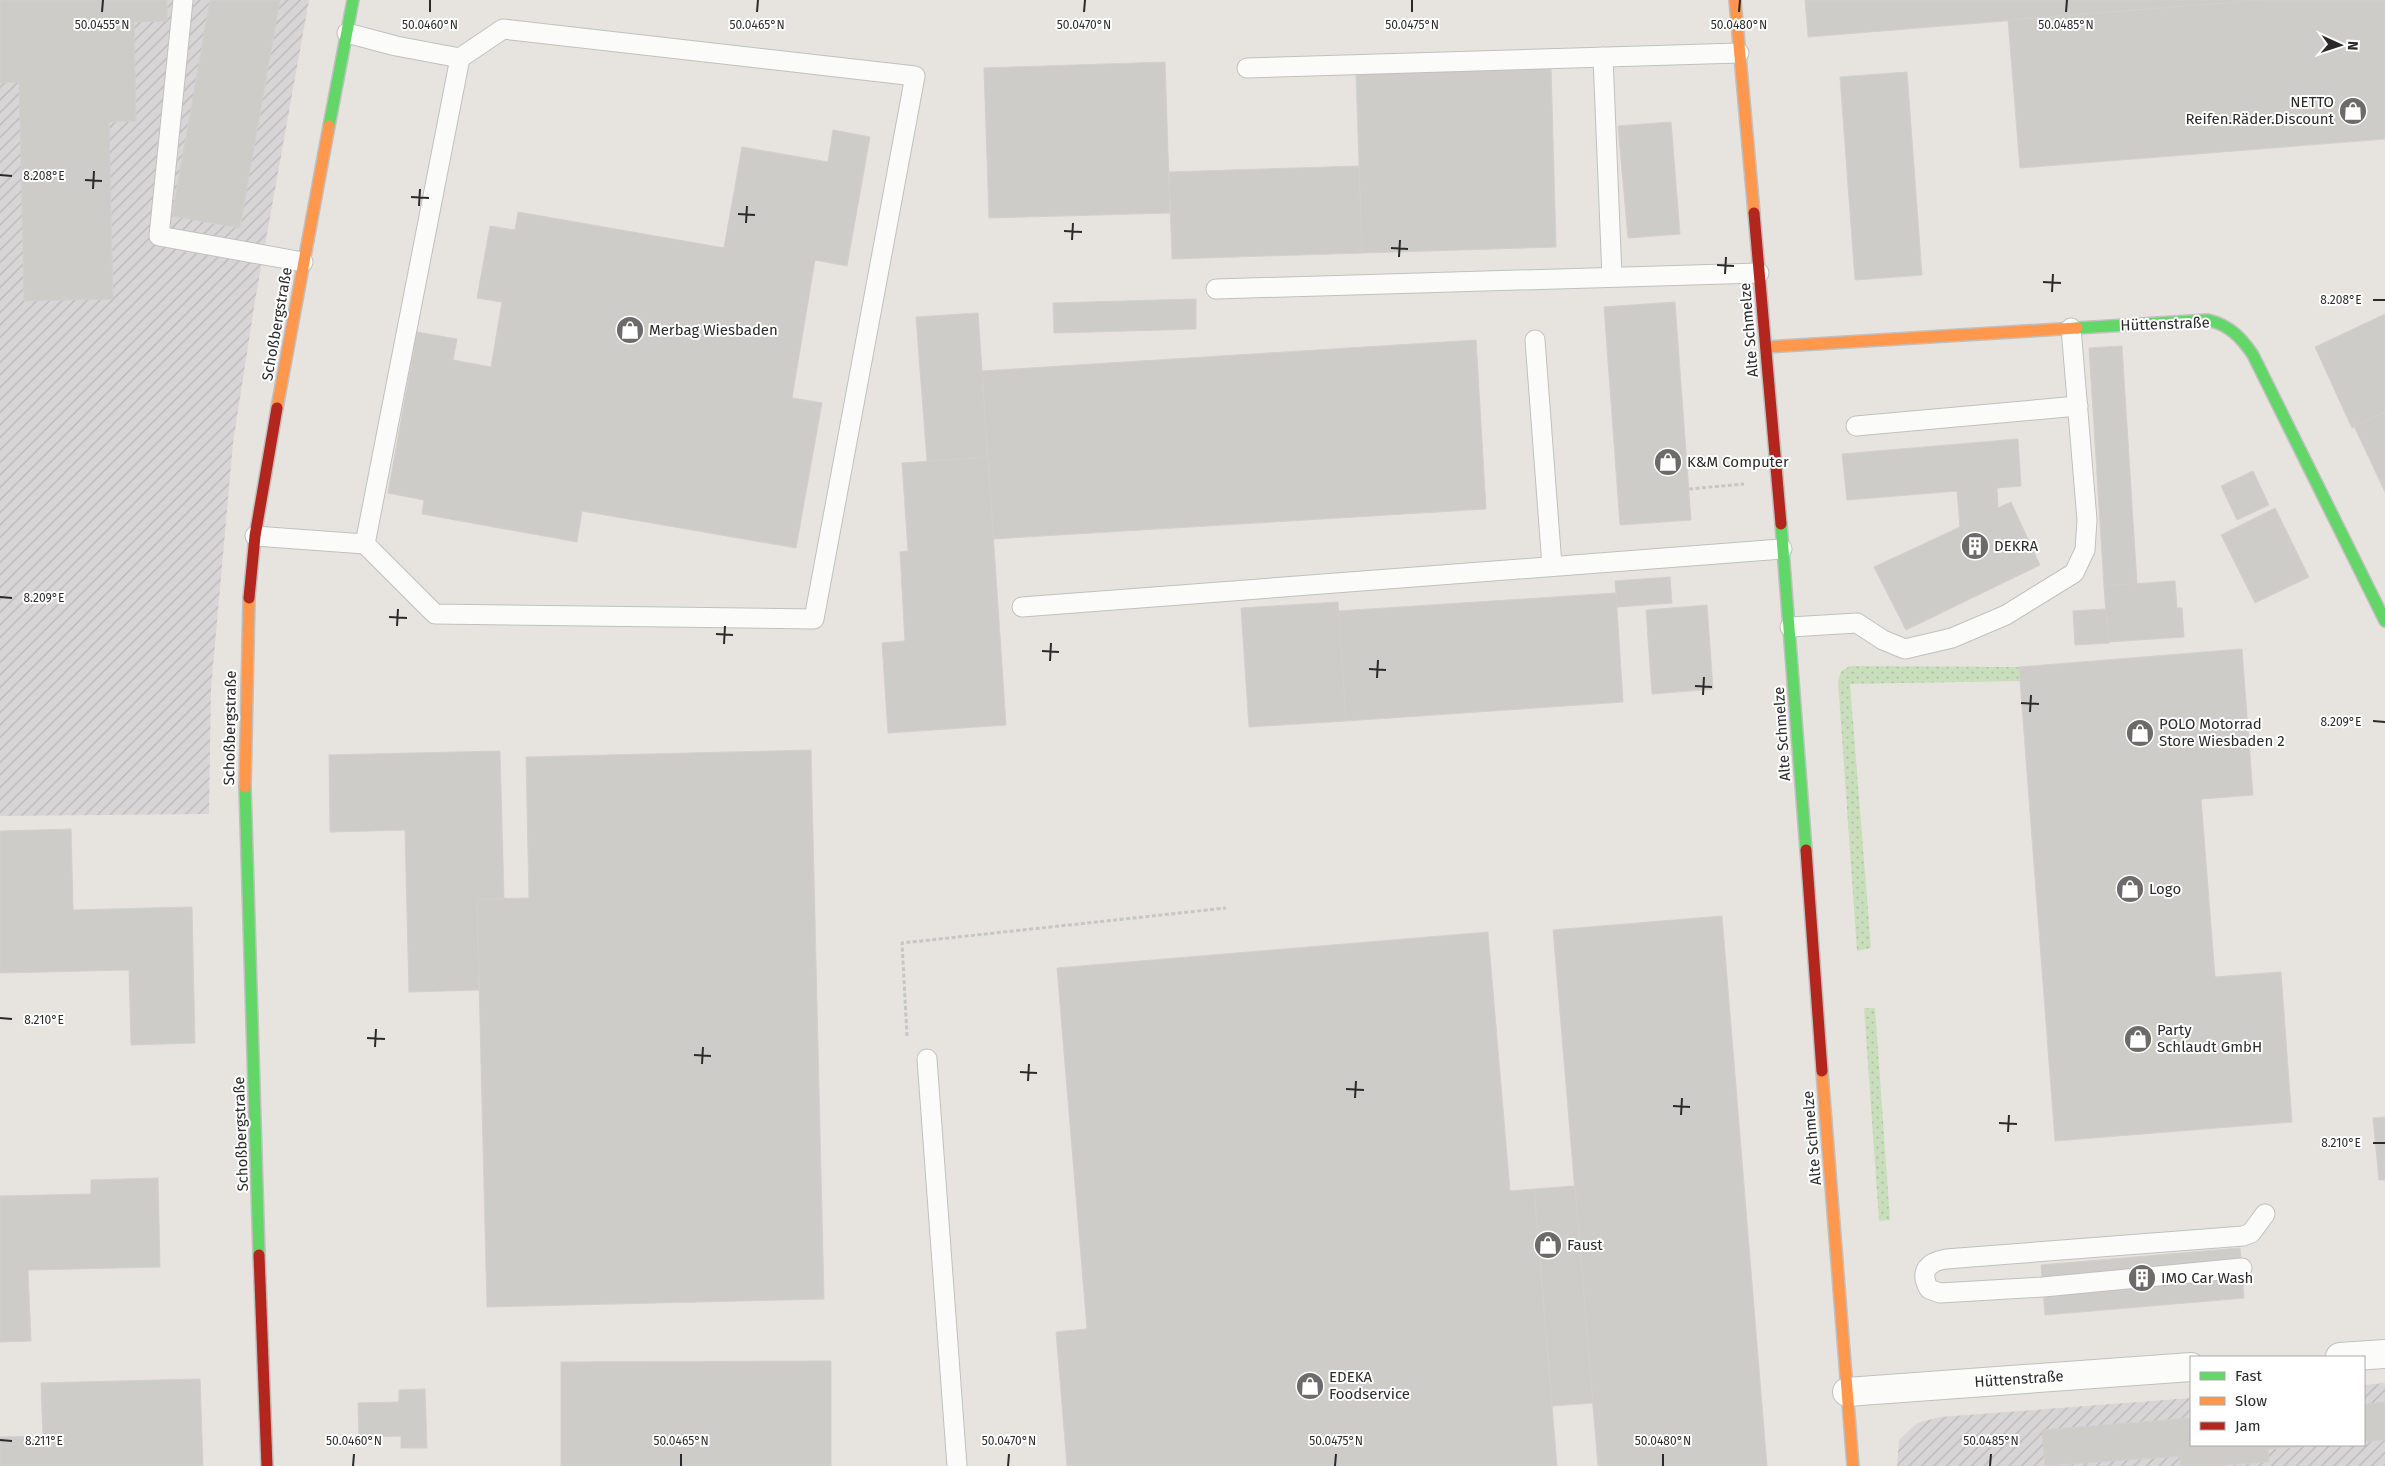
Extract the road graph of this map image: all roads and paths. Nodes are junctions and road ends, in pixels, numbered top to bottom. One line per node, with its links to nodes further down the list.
1 (183, 0): 9 (lane)
2 (353, 0): 4 (street, Schoßbergstraße)
3 (1735, 0): 5 (street, Alte Schmelze)
4 (347, 33): 7 (lane); 9 (street, Schoßbergstraße)
5 (1740, 53): 6 (lane); 10 (street, Alte Schmelze)
6 (1603, 57): 8 (lane); 11 (lane)
7 (460, 58): 21 (lane); 21 (lane)
8 (1247, 68)
9 (303, 262): 20 (street, Schoßbergstraße)
10 (1759, 273): 11 (lane); 15 (street, Alte Schmelze)
11 (1612, 277): 12 (lane)
12 (1216, 289)
13 (2071, 328): 15 (street, Hüttenstraße); 16 (lane); 25 (street, Hüttenstraße)
14 (1535, 340): 23 (lane)
15 (1766, 348): 18 (street, Alte Schmelze)
16 (2078, 406): 17 (lane); 26 (lane)
17 (1856, 426)
18 (1777, 482): 19 (path); 22 (street, Alte Schmelze)
19 (1689, 488)
20 (256, 536): 21 (lane); 35 (street, Schoßbergstraße)
21 (365, 544)
22 (1782, 549): 23 (lane); 26 (street, Alte Schmelze)
23 (1552, 566): 24 (lane)
24 (1022, 607)
25 (2385, 621)
26 (1790, 627): 34 (street, Alte Schmelze)
27 (1226, 908): 28 (path)
28 (927, 1059): 36 (lane)
29 (2265, 1214): 30 (lane)
30 (2242, 1268)
31 (2385, 1354): 32 (street)
32 (2355, 1356)
33 (2190, 1367): 34 (street, Hüttenstraße)
34 (1847, 1392): 37 (street, Alte Schmelze)
35 (267, 1466)
36 (957, 1466)
37 (1853, 1466)

